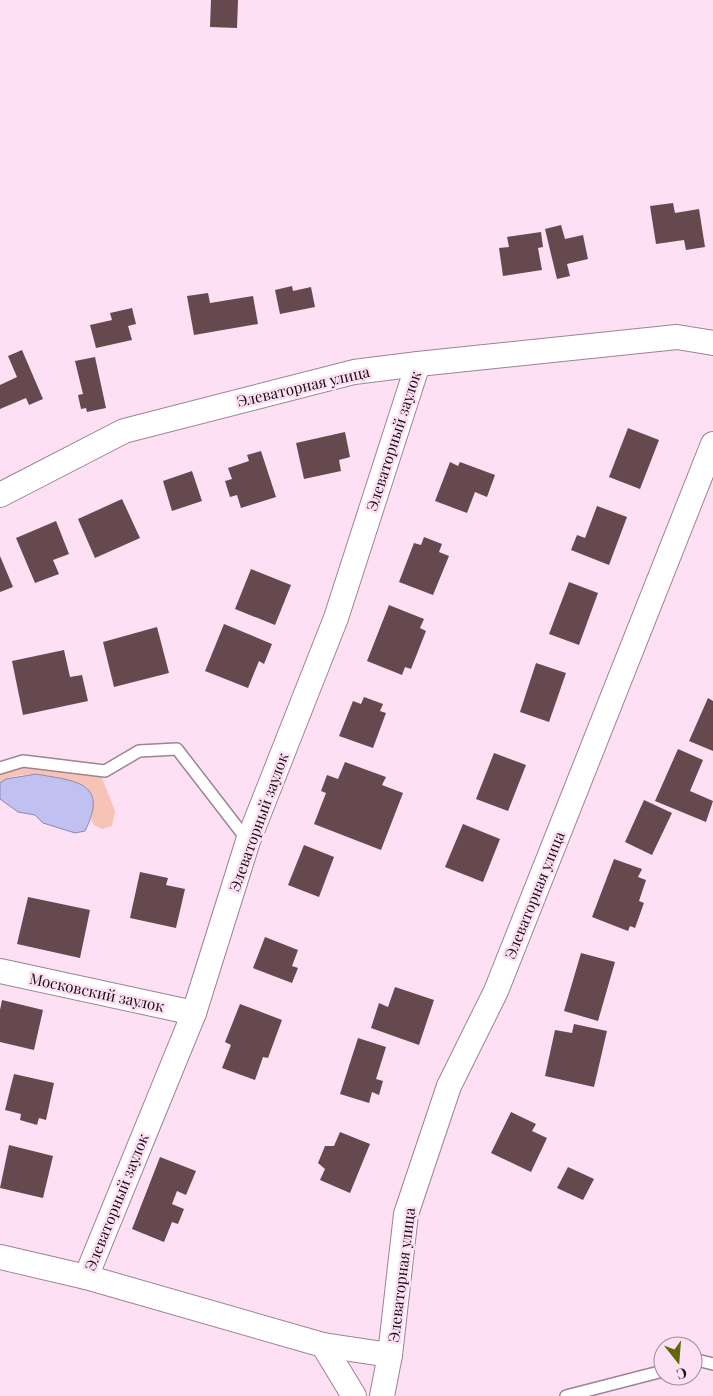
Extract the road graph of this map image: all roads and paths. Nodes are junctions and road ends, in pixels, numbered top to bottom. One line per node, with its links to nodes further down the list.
1 (713, 343): 2 (street, Элеваторная улица)
2 (418, 364): 4 (street, Элеваторная улица); 6 (street, Элеваторный заулок)
3 (713, 444): 12 (street, Элеваторная улица)
4 (0, 495)
5 (0, 768): 6 (lane)
6 (248, 841): 8 (street, Элеваторный заулок)
7 (0, 971): 8 (street, Московский заулок)
8 (194, 1013): 10 (street, Элеваторный заулок)
9 (0, 1257): 10 (street)
10 (86, 1277): 11 (street)
11 (323, 1345): 12 (street); 14 (street)
12 (390, 1354): 15 (street, Элеваторная улица)
13 (653, 1374): 16 (lane)
14 (354, 1396)
15 (382, 1396)
16 (566, 1396)

